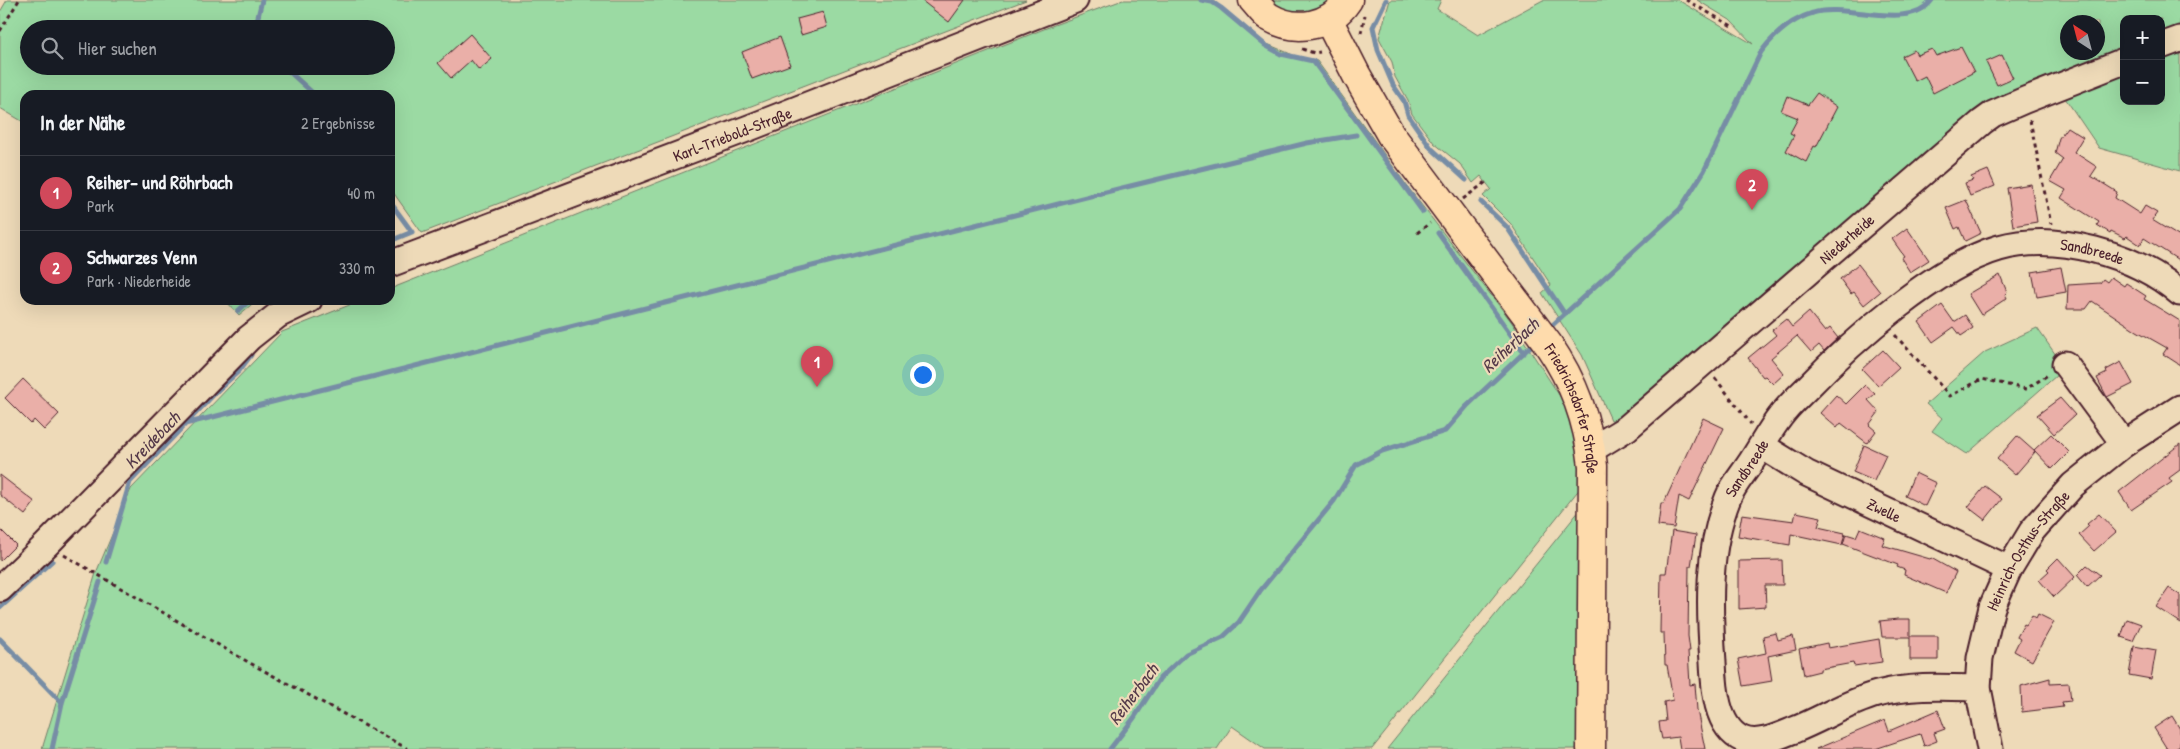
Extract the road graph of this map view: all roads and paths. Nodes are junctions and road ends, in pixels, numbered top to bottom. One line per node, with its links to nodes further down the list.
1 (19, 0): 8 (path)
2 (1075, 0): 14 (street, Karl-Triebold-Straße)
3 (1253, 0): 6 (main road)
4 (1348, 0): 6 (main road)
5 (1686, 0): 7 (path)
6 (1328, 20): 23 (main road, Friedrichsdorfer Straße)
7 (1732, 26)
8 (0, 31)
9 (2180, 39): 10 (street)
10 (2165, 45)
11 (2120, 63): 12 (street, Niederheide)
12 (2025, 100): 13 (path); 18 (street, Niederheide)
13 (2055, 244): 15 (street, Sandbreede); 17 (street, Sandbreede)
14 (395, 262)
15 (2180, 293)
16 (299, 305): 24 (street)
17 (1882, 320): 19 (path); 22 (street, Sandbreede)
18 (1701, 362): 22 (path); 23 (street, Niederheide)
19 (2065, 364): 21 (street)
20 (2180, 408): 21 (street, Heinrich-Osthus-Straße)
21 (2124, 444): 25 (street, Heinrich-Osthus-Straße)
22 (1762, 446): 25 (street, Zwelle); 27 (street, Sandbreede)
23 (1591, 450): 29 (main road, Friedrichsdorfer Straße)
24 (46, 545): 26 (street); 28 (path)
25 (2009, 569): 27 (street, Heinrich-Osthus-Straße)
26 (0, 589)
27 (1978, 688): 30 (street, Heinrich-Osthus-Straße)
28 (408, 749)
29 (1591, 749)
30 (1990, 749)

